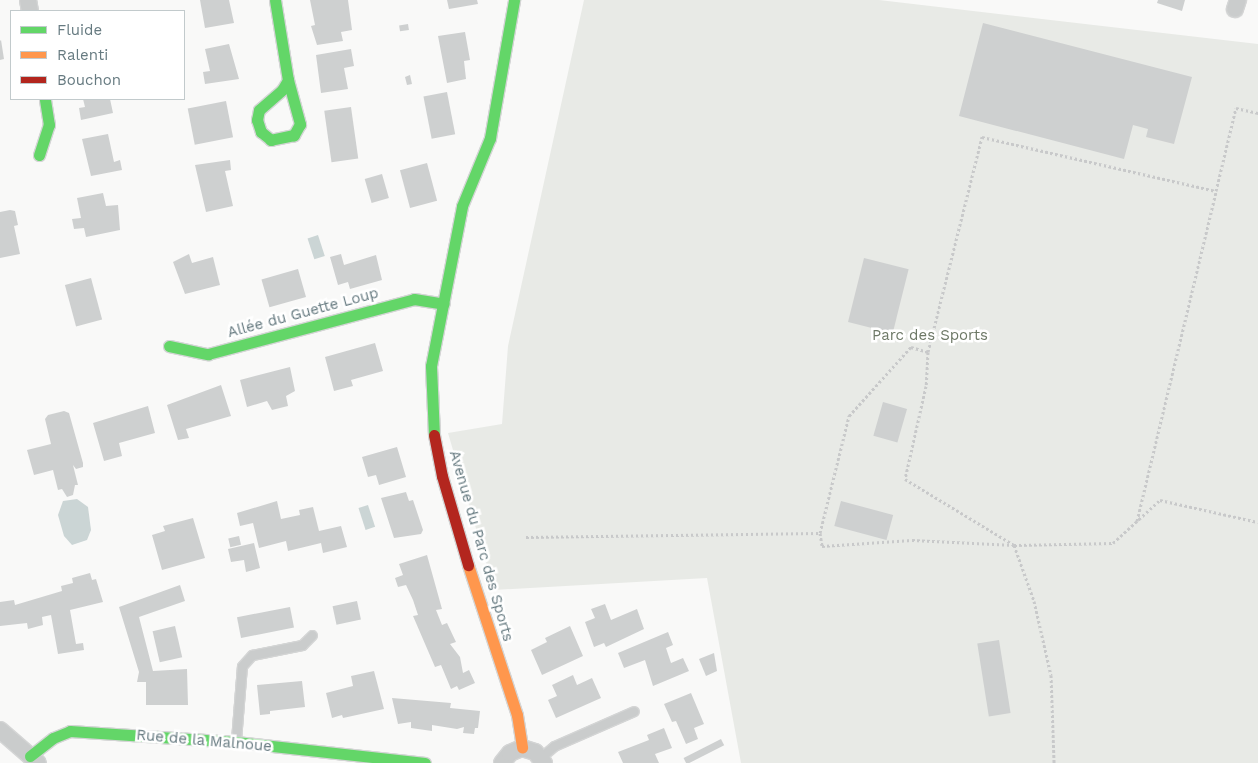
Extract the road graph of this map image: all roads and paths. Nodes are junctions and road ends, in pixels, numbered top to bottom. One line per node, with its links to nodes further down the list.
1 (275, 0): 3 (street)
2 (514, 0): 8 (street, Avenue du Parc des Sports)
3 (288, 80): 3 (street)
4 (45, 100): 6 (street)
5 (1258, 113): 7 (path)
6 (39, 155)
7 (1216, 191): 10 (path); 11 (path)
8 (444, 304): 9 (street, Allée du Guette Loup); 20 (street, Avenue du Parc des Sports)
9 (170, 346)
10 (928, 352): 13 (path); 15 (path)
11 (1137, 521): 12 (path); 15 (path)
12 (1258, 522)
13 (820, 533): 14 (path); 15 (path)
14 (526, 537)
15 (1014, 545): 25 (path)
16 (312, 635): 19 (lane)
17 (634, 710): 22 (lane)
18 (0, 730): 21 (street, Rue de la Malnoue)
19 (236, 742): 21 (street, Rue de la Malnoue); 23 (street, Rue de la Malnoue)
20 (522, 748): 22 (street); 24 (street)
21 (34, 759)
22 (543, 760)
23 (425, 763)
24 (502, 763)
25 (1054, 763)

